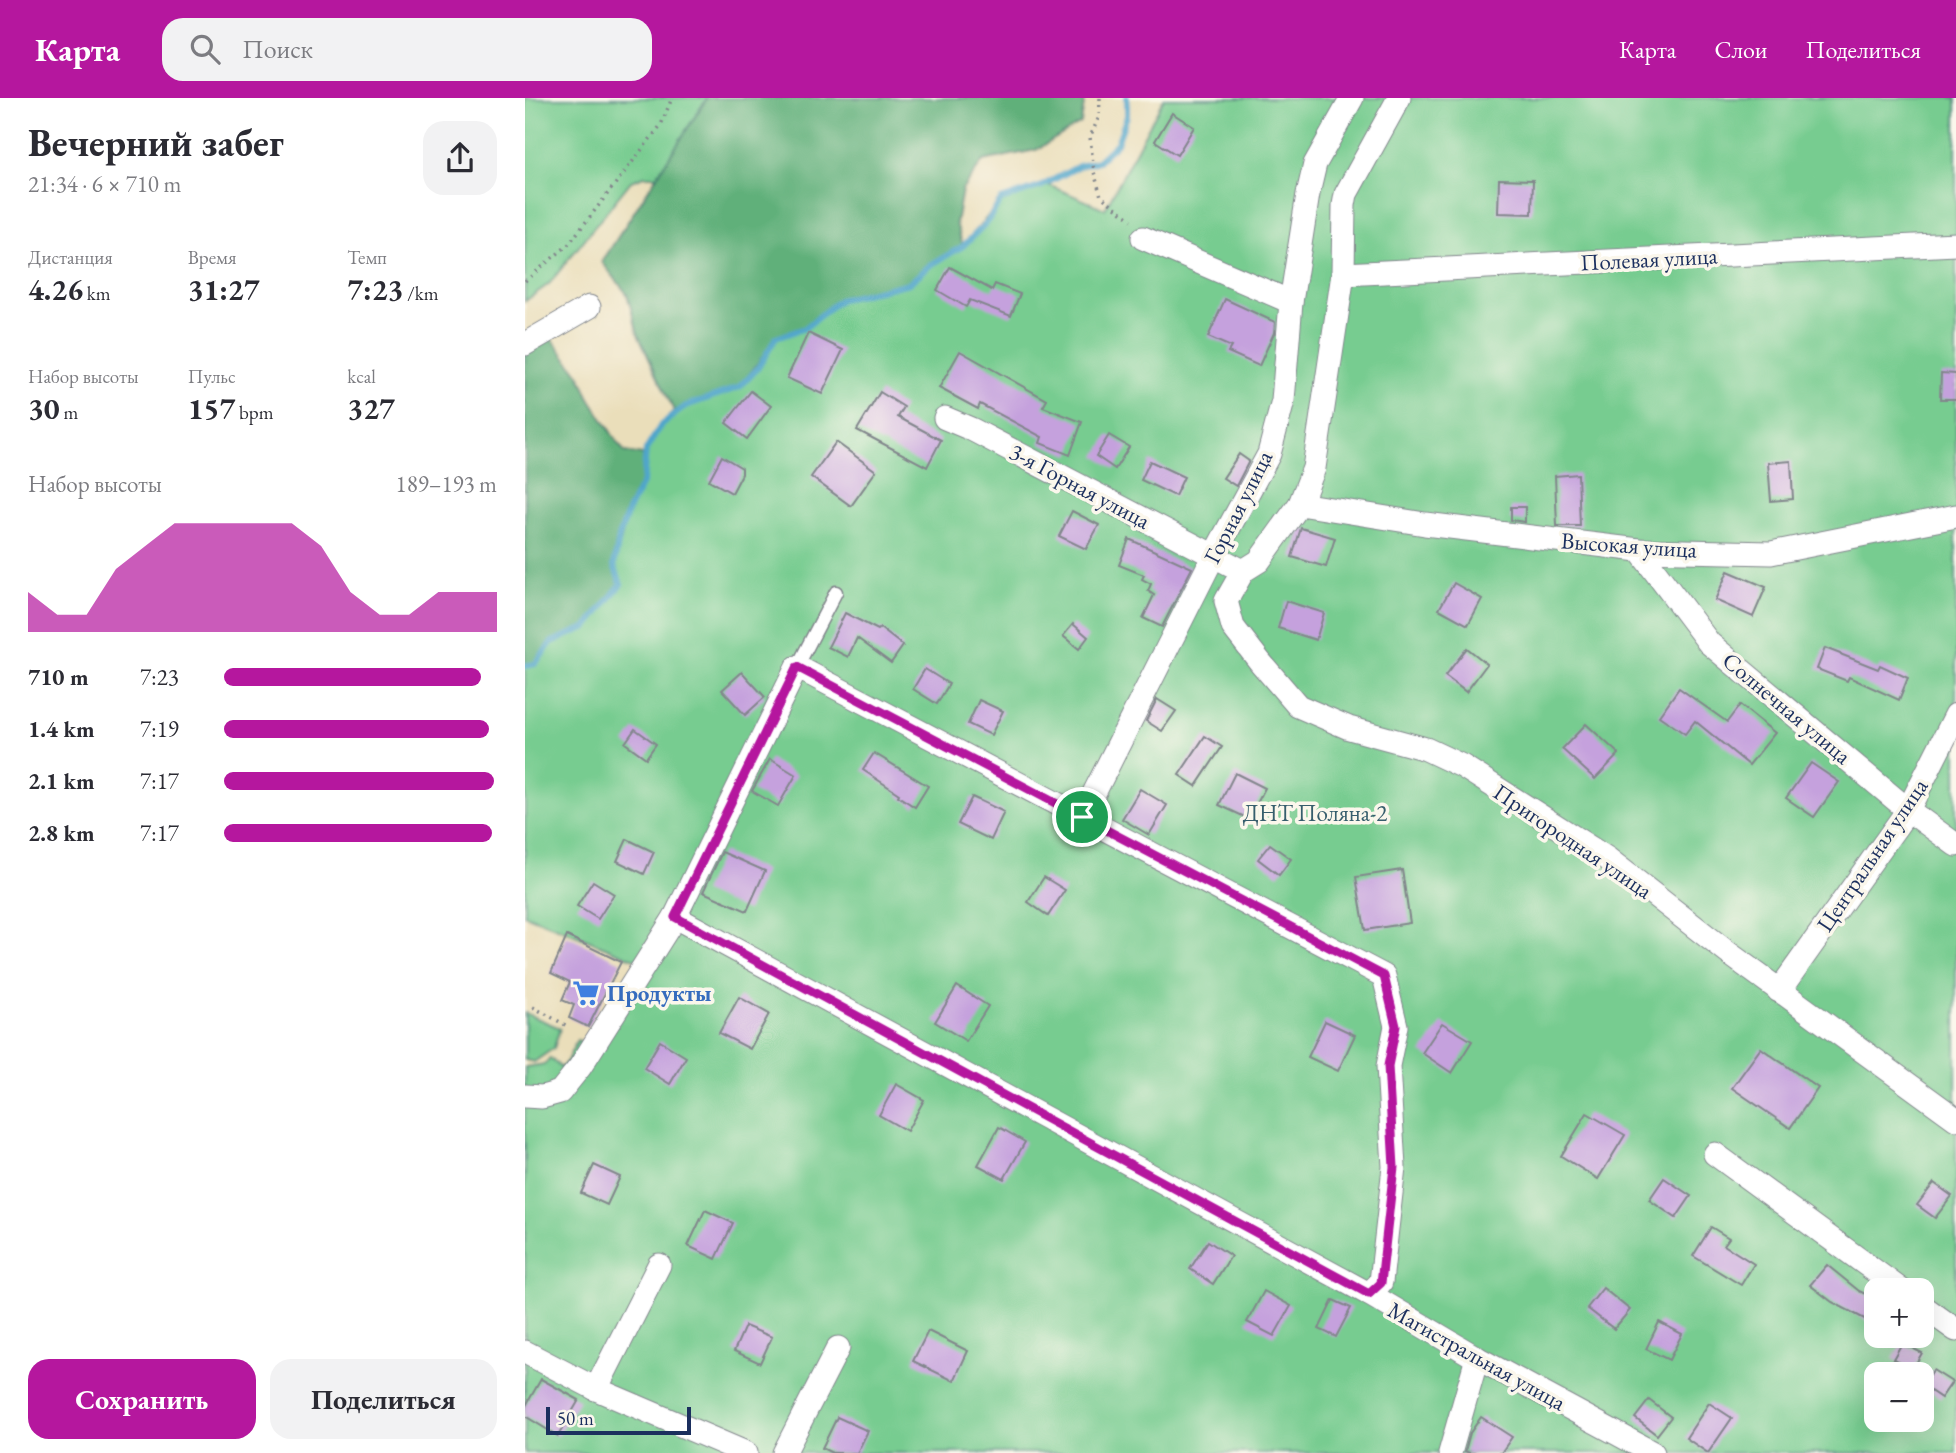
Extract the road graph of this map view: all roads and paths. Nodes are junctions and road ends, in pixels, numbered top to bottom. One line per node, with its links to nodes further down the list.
1 (672, 98): 8 (path)
2 (1100, 98): 5 (path)
3 (1352, 98): 9 (street, Горная улица)
4 (1399, 98): 7 (street, Пригородная улица)
5 (1143, 239): 9 (street)
6 (1956, 244): 7 (street, Полевая улица)
7 (1342, 274): 13 (street, Пригородная улица)
8 (525, 281)
9 (1291, 302): 16 (street, Горная улица)
10 (589, 307): 11 (street)
11 (525, 344)
12 (945, 418): 16 (street, 3-я Горная улица)
13 (1300, 504): 15 (street, Высокая улица); 17 (street, Пригородная улица)
14 (1956, 516): 15 (street, Высокая улица)
15 (1639, 550): 21 (street, Солнечная улица)
16 (1213, 556): 17 (street, 3-я Горная улица); 22 (street, Горная улица)
17 (1243, 571): 25 (street, Пригородная улица)
18 (836, 592): 19 (lane)
19 (797, 667): 22 (street); 24 (street)
20 (1956, 715): 21 (street, Центральная улица)
21 (1907, 810): 23 (street, Солнечная улица); 25 (street, Центральная улица)
22 (1082, 817): 33 (street)
23 (1956, 845)
24 (675, 917): 28 (street); 33 (street, Магистральная улица)
25 (1779, 991): 29 (street, Пригородная улица)
26 (533, 1007): 27 (path)
27 (569, 1027)
28 (525, 1096)
29 (1956, 1119)
30 (1715, 1154): 32 (street)
31 (659, 1265): 39 (street)
32 (1885, 1278)
33 (1369, 1294): 38 (street, Магистральная улица)
34 (1934, 1314): 35 (street)
35 (1956, 1330)
36 (838, 1348): 41 (street)
37 (525, 1352): 39 (street)
38 (1477, 1357): 42 (street); 43 (street, Магистральная улица)
39 (596, 1389): 40 (street)
40 (746, 1453)
41 (784, 1453)
42 (1450, 1453)
43 (1653, 1453)

